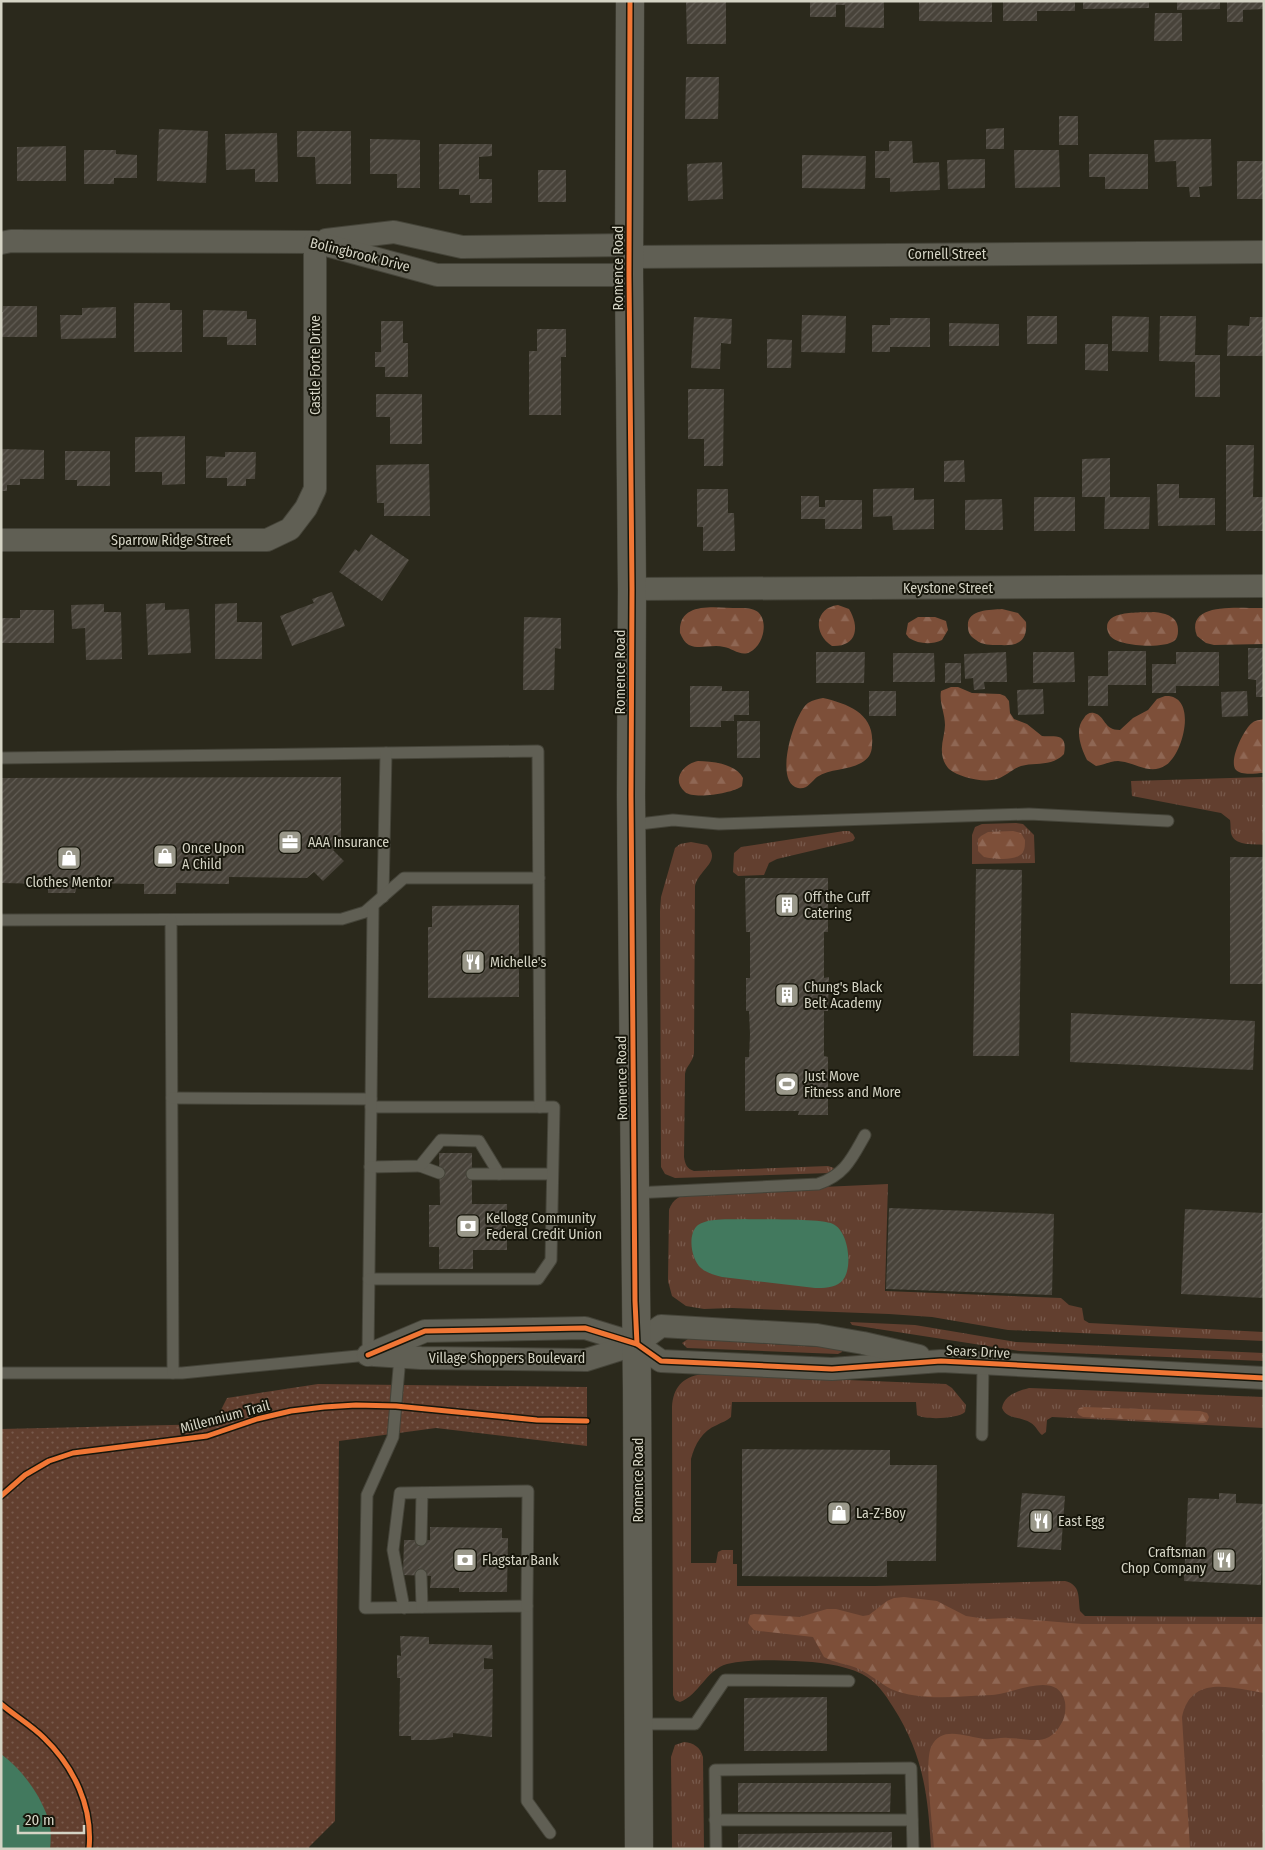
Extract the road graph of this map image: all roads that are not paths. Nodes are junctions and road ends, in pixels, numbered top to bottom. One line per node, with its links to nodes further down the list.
1 (630, 1): 5 (street, Romence Road)
2 (315, 242): 3 (street, Bolingbrook Drive); 5 (street); 5 (street, Bolingbrook Drive); 6 (street, Castle Forte Drive)
3 (1, 243)
4 (1264, 252): 5 (street, Cornell Street)
5 (629, 259): 9 (street, Romence Road)
6 (315, 489): 7 (street, Sparrow Ridge Street)
7 (1, 540)
8 (1264, 586): 9 (street, Keystone Street)
9 (632, 588): 13 (street, Romence Road)
10 (386, 753): 11 (lane); 14 (lane); 15 (lane)
11 (1, 758)
12 (1168, 821): 13 (lane)
13 (631, 826): 29 (street, Romence Road)
14 (539, 878): 15 (lane); 21 (lane)
15 (383, 896): 16 (lane)
16 (373, 906): 18 (lane); 20 (lane)
17 (1, 920): 18 (lane)
18 (171, 920): 19 (lane)
19 (172, 1098): 20 (lane); 37 (lane)
20 (371, 1103): 21 (lane); 24 (lane)
21 (540, 1107): 28 (lane)
22 (865, 1135): 29 (lane)
23 (420, 1166): 24 (lane); 25 (lane); 27 (lane)
24 (370, 1167): 30 (lane)
25 (440, 1173)
26 (472, 1174): 27 (lane)
27 (499, 1174): 28 (lane)
28 (552, 1174): 30 (lane)
29 (634, 1193): 31 (street, Romence Road)
30 (369, 1279): 32 (lane)
31 (637, 1344): 32 (street, Village Shoppers Boulevard); 33 (street, Village Shoppers Boulevard); 34 (street, Sears Drive); 34 (street, Sears Drive); 47 (street, Romence Road)
32 (368, 1355): 33 (street, Village Shoppers Boulevard); 37 (lane)
33 (400, 1357): 45 (lane)
34 (941, 1361): 35 (street, Sears Drive)
35 (983, 1363): 38 (street, Sears Drive); 39 (lane)
36 (1, 1373): 37 (lane)
37 (173, 1373)
38 (1264, 1378)
39 (982, 1436)
40 (422, 1492): 41 (lane); 43 (lane); 45 (lane)
41 (421, 1540)
42 (421, 1576): 44 (lane)
43 (527, 1606): 44 (lane); 50 (lane)
44 (422, 1607): 45 (lane)
45 (404, 1608)
46 (849, 1681): 47 (lane)
47 (639, 1724): 51 (street, Romence Road)
48 (715, 1820): 49 (lane); 49 (lane); 52 (lane)
49 (912, 1820): 53 (lane)
50 (550, 1833)
51 (639, 1849)
52 (716, 1849)
53 (913, 1849)

